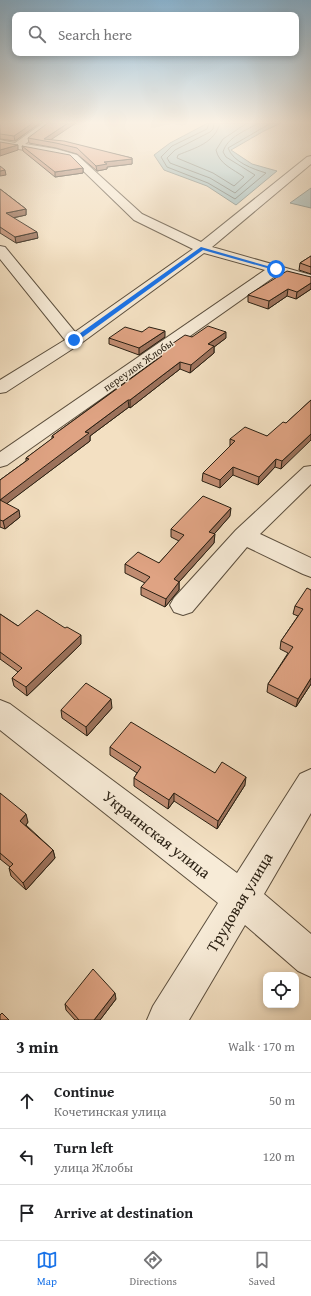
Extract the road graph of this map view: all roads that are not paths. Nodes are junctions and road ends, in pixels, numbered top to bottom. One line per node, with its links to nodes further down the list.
1 (89, 171): 3 (street)
2 (297, 171): 3 (street)
3 (202, 248): 5 (street); 7 (street)
4 (0, 250): 7 (street)
5 (276, 269): 6 (street); 9 (street, переулок Жлобы)
6 (311, 279)
7 (74, 340): 8 (street)
8 (0, 388)
9 (0, 461)
10 (311, 472): 11 (street)
11 (244, 536): 12 (street); 13 (street)
12 (311, 568)
13 (183, 605)
14 (0, 713): 16 (street, Украинская улица)
15 (311, 784): 16 (street, Трудовая улица)
16 (241, 898): 17 (street, Украинская улица); 18 (street, Трудовая улица)
17 (311, 958)
18 (167, 1020)

